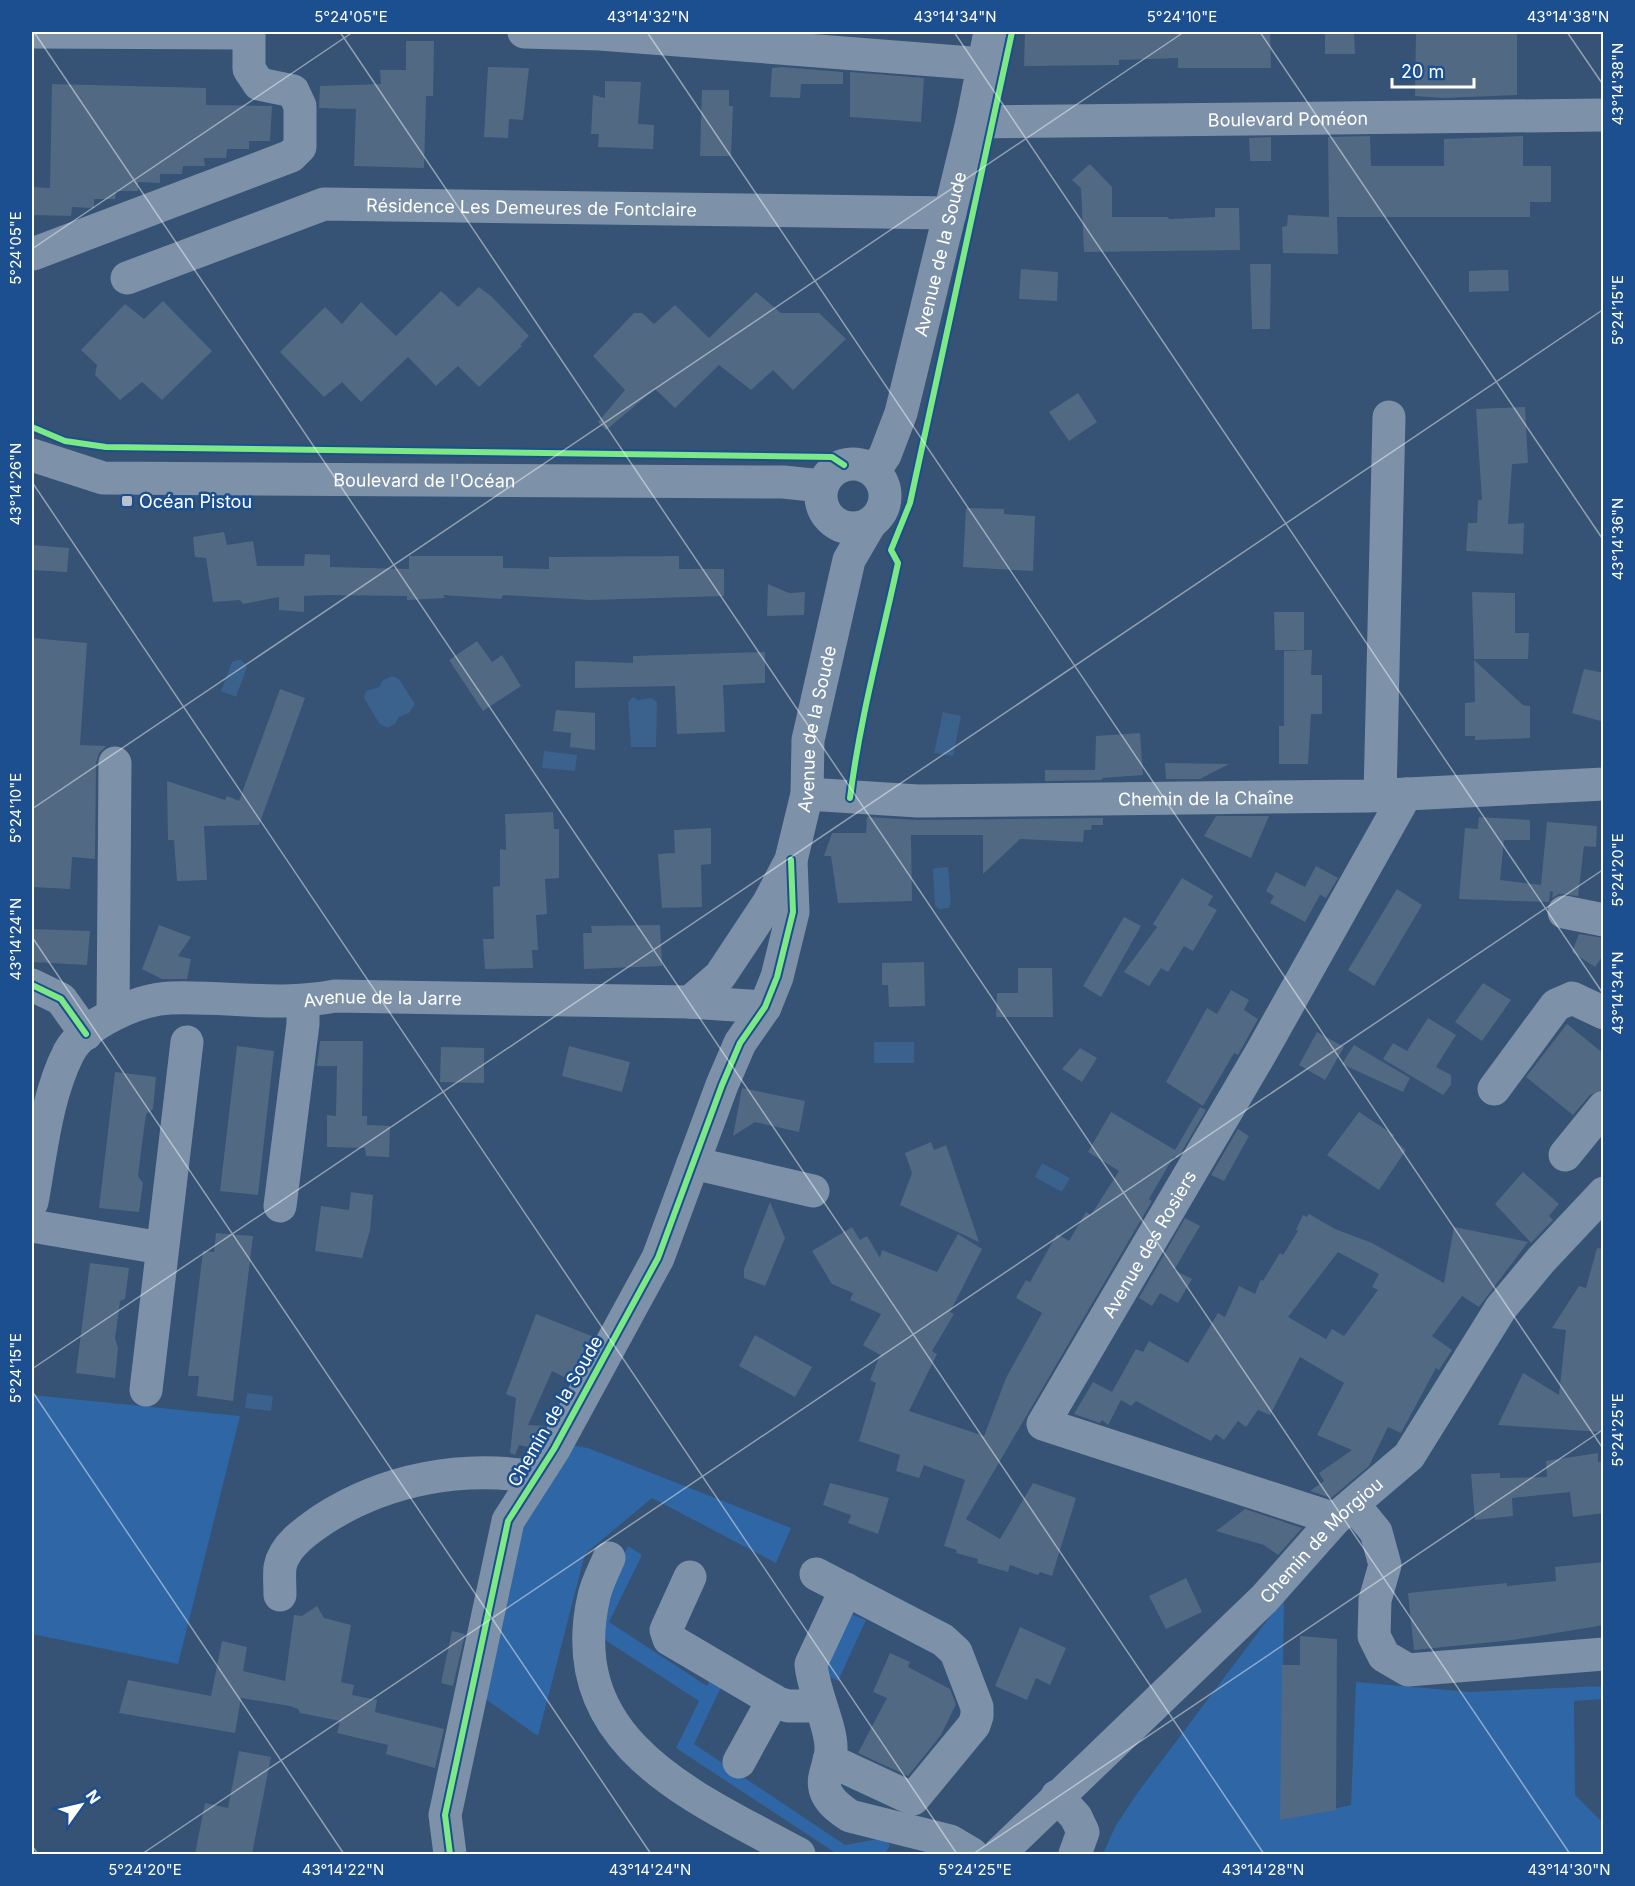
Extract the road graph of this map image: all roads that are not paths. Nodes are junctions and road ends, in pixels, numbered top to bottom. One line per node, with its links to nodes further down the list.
1 (32, 32): 2 (street)
2 (248, 32): 9 (street)
3 (524, 32): 5 (street)
4 (990, 32): 5 (street, Avenue de la Soude)
5 (984, 64): 7 (street, Avenue de la Soude)
6 (1604, 115): 7 (street, Boulevard Poméon)
7 (972, 122): 8 (street, Avenue de la Soude)
8 (951, 213): 10 (street, Résidence Les Demeures de Fontclaire); 13 (street, Avenue de la Soude)
9 (33, 254)
10 (127, 278)
11 (1389, 417): 21 (street)
12 (32, 455): 14 (street, Boulevard de l'Océan)
13 (874, 471): 14 (street); 15 (street)
14 (822, 486): 16 (street)
15 (870, 524): 16 (street); 17 (street, Avenue de la Soude)
16 (837, 525): 17 (street)
17 (849, 560): 20 (street, Avenue de la Soude)
18 (115, 763): 30 (street)
19 (1604, 784): 21 (street, Chemin de la Chaîne)
20 (807, 794): 21 (street, Chemin de la Chaîne); 22 (street, Avenue de la Soude)
21 (1393, 795): 45 (street, Avenue des Rosiers)
22 (790, 860): 27 (street, Avenue de la Soude); 28 (street, Avenue de la Soude)
23 (1564, 912): 24 (street)
24 (1604, 920)
25 (32, 985): 31 (street)
26 (303, 1002): 27 (street, Avenue de la Jarre); 30 (street, Avenue de la Jarre); 40 (street)
27 (690, 1002): 28 (street, Avenue de la Jarre)
28 (765, 1007): 36 (street, Chemin de la Soude)
29 (1604, 1013): 33 (street)
30 (113, 1014): 31 (street, Avenue de la Jarre)
31 (86, 1035): 39 (street, Avenue de la Jarre)
32 (187, 1042): 42 (street)
33 (1494, 1089)
34 (1604, 1107): 35 (street)
35 (1566, 1155)
36 (693, 1162): 37 (street); 44 (street, Chemin de la Soude)
37 (813, 1191)
38 (1603, 1195): 45 (street, Chemin de Morgiou)
39 (32, 1203)
40 (280, 1206)
41 (32, 1226): 42 (street)
42 (161, 1248): 43 (street)
43 (146, 1390)
44 (536, 1477): 50 (street); 58 (street, Chemin de la Soude)
45 (1344, 1512): 51 (street); 56 (street, Chemin de Morgiou)
46 (609, 1558): 59 (street)
47 (816, 1574): 49 (street)
48 (690, 1577): 52 (street)
49 (846, 1589): 53 (street); 54 (street)
50 (280, 1594)
51 (1604, 1654)
52 (773, 1700): 53 (street); 55 (street)
53 (820, 1706): 54 (street)
54 (829, 1760): 57 (street)
55 (739, 1762)
56 (1057, 1796): 61 (street, Chemin de Morgiou); 62 (street)
57 (902, 1842): 60 (street)
58 (450, 1854)
59 (800, 1854)
60 (972, 1854)
61 (999, 1854)
62 (1076, 1854)

